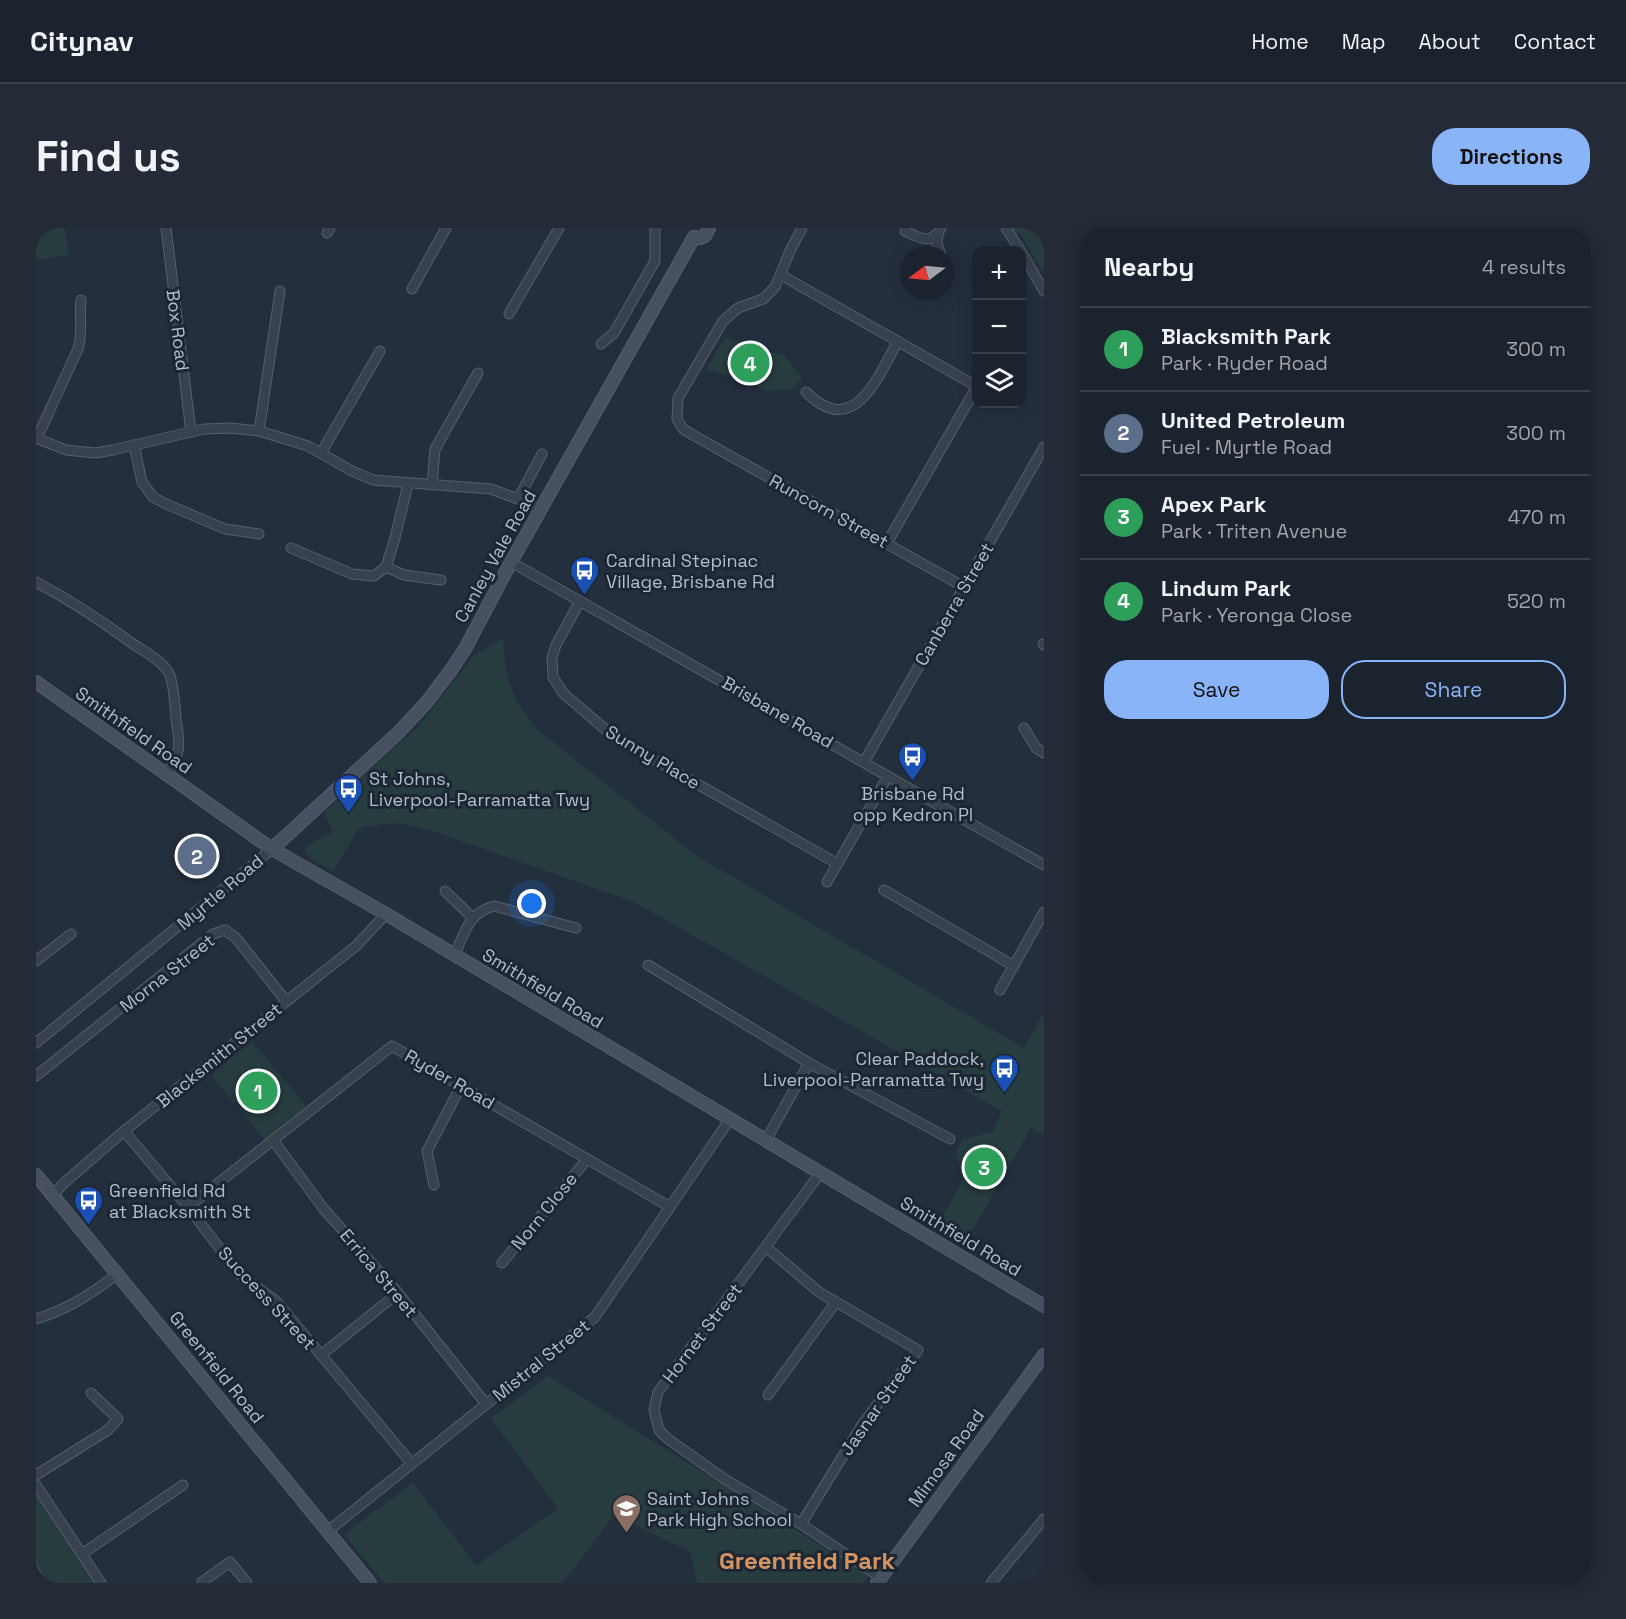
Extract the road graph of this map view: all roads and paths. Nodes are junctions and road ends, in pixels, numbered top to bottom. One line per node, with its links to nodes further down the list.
1 (166, 228): 28 (street, Box Road)
2 (446, 228): 15 (street)
3 (559, 228): 19 (street)
4 (654, 228): 21 (street)
5 (709, 228): 10 (main road)
6 (802, 228): 14 (street)
7 (1006, 228): 12 (street)
8 (905, 231): 9 (street)
9 (939, 231): 11 (street)
10 (692, 232): 37 (main road, Canley Vale Road)
11 (938, 246)
12 (1017, 246)
13 (1026, 260): 17 (street)
14 (781, 275): 20 (street); 39 (street, Runcorn Street)
15 (412, 289)
16 (280, 291): 27 (street)
17 (1044, 291)
18 (81, 300): 29 (street)
19 (509, 314)
20 (898, 341): 24 (street); 25 (street)
21 (601, 344)
22 (380, 351): 32 (street)
23 (478, 373): 35 (street)
24 (972, 385)
25 (806, 392)
26 (972, 394): 39 (street)
27 (259, 431): 28 (street); 32 (street)
28 (191, 432): 30 (street)
29 (37, 438): 30 (street)
30 (134, 445): 38 (street)
31 (1044, 447): 45 (street, Canberra Street)
32 (321, 453): 34 (street)
33 (542, 454): 36 (street)
34 (408, 484): 35 (street); 42 (street)
35 (432, 485): 36 (street)
36 (519, 499): 37 (street)
37 (540, 510): 41 (main road, Canley Vale Road)
38 (259, 534)
39 (887, 543): 45 (street, Runcorn Street)
40 (291, 548): 42 (street)
41 (511, 562): 46 (street, Brisbane Road); 53 (main road, Canley Vale Road)
42 (386, 567): 43 (street)
43 (441, 580)
44 (36, 582): 51 (street)
45 (964, 587): 50 (street, Canberra Street)
46 (580, 601): 50 (street, Brisbane Road); 54 (street, Sunny Place)
47 (36, 682): 51 (main road, Smithfield Road)
48 (1024, 728): 49 (street)
49 (1044, 753)
50 (864, 762): 52 (street, Brisbane Road)
51 (166, 775): 53 (main road, Smithfield Road)
52 (888, 776): 54 (street); 55 (street, Brisbane Road)
53 (272, 849): 60 (main road, Smithfield Road); 70 (street, Myrtle Road)
54 (838, 864): 56 (street)
55 (1044, 865)
56 (827, 882)
57 (884, 890): 67 (street)
58 (445, 891): 61 (street)
59 (1044, 912): 67 (street)
60 (386, 914): 64 (main road, Smithfield Road); 69 (street, Blacksmith Street)
61 (472, 918): 62 (street); 64 (street)
62 (576, 928)
63 (71, 934): 65 (street)
64 (454, 956): 74 (main road, Smithfield Road)
65 (36, 961)
66 (648, 965): 71 (street)
67 (1014, 966): 68 (street)
68 (1000, 990)
69 (286, 1001): 72 (street, Morna Street); 75 (street, Blacksmith Street)
70 (36, 1043)
71 (809, 1063): 76 (street); 78 (street)
72 (36, 1076)
73 (460, 1086): 77 (street, Ryder Road); 79 (street, Ryder Road); 82 (street)
74 (730, 1119): 78 (main road, Smithfield Road); 85 (street, Mistral Street)
75 (124, 1131): 83 (street, Blacksmith Street); 84 (street, Success Street)
76 (950, 1139)
77 (273, 1140): 84 (street, Ryder Road); 89 (street, Errica Street)
78 (766, 1140): 80 (main road, Smithfield Road)
79 (587, 1159): 85 (street, Ryder Road); 87 (street, Norn Close)
80 (821, 1172): 86 (street, Hornet Street); 91 (main road, Smithfield Road)
81 (36, 1175): 83 (main road, Greenfield Road)
82 (434, 1185)
83 (53, 1195): 88 (main road, Greenfield Road)
84 (188, 1207): 93 (street, Success Street)
85 (670, 1207): 97 (street, Mistral Street)
86 (766, 1246): 90 (street, Jasnar Street); 103 (street, Hornet Street)
87 (502, 1263)
88 (117, 1274): 92 (street); 104 (main road, Greenfield Road)
89 (398, 1293): 93 (street); 97 (street, Errica Street)
90 (836, 1302): 96 (street); 103 (street, Jasnar Street)
91 (1044, 1306)
92 (36, 1319)
93 (321, 1355): 98 (street, Success Street)
94 (1044, 1355): 106 (main road, Mimosa Road)
95 (92, 1393): 99 (street)
96 (768, 1395)
97 (486, 1404): 98 (street, Mistral Street)
98 (412, 1464): 104 (street, Mistral Street)
99 (36, 1475)
100 (36, 1485): 105 (street)
101 (183, 1485): 105 (street)
102 (1044, 1520): 111 (street)
103 (801, 1524): 106 (street, Hornet Street)
104 (328, 1532): 107 (main road, Greenfield Road)
105 (82, 1554): 109 (street)
106 (879, 1580)
107 (365, 1581)
108 (202, 1582): 110 (street)
109 (101, 1583)
110 (247, 1583)
111 (992, 1583)

